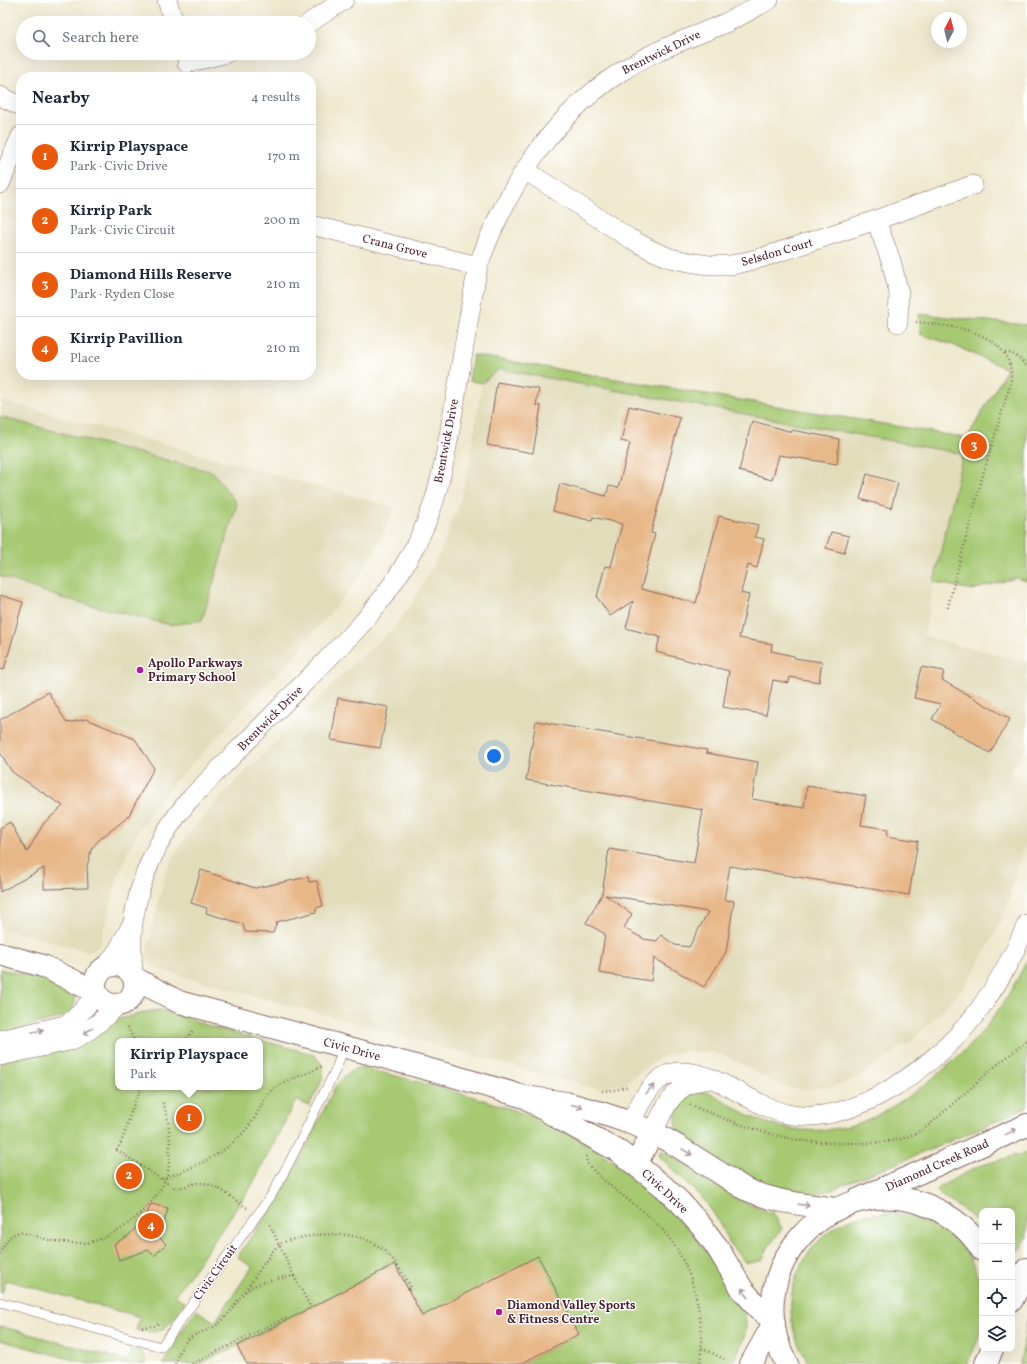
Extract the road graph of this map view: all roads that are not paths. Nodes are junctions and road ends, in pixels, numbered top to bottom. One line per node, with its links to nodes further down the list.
1 (166, 0): 4 (street)
2 (344, 0): 5 (street)
3 (769, 0): 11 (street, Brentwick Drive)
4 (172, 16)
5 (316, 18)
6 (201, 60): 7 (street)
7 (186, 64)
8 (0, 96): 9 (street)
9 (16, 104)
10 (16, 147): 12 (street)
11 (525, 170): 14 (street, Selsdon Court); 16 (street, Brentwick Drive)
12 (0, 184)
13 (973, 185): 14 (street, Selsdon Court)
14 (876, 220): 17 (street)
15 (316, 226): 16 (street, Crana Grove)
16 (478, 266): 18 (street, Brentwick Drive)
17 (898, 323)
18 (133, 923): 22 (street, Brentwick Drive); 23 (street, Brentwick Drive)
19 (1027, 924): 30 (street)
20 (0, 954): 21 (main road)
21 (43, 966): 22 (main road); 24 (main road)
22 (105, 968): 23 (main road); 24 (main road)
23 (133, 976): 25 (main road, Civic Drive); 26 (main road)
24 (96, 992): 26 (main road); 27 (street, one-way to 24)
25 (178, 1002): 26 (main road, Civic Drive); 28 (main road, Civic Drive)
26 (119, 1005): 29 (street, one-way to 29)
27 (0, 1040)
28 (344, 1047): 31 (main road, Civic Drive); 41 (lane, Civic Circuit)
29 (0, 1056)
30 (711, 1078): 32 (street, one-way to 30); 34 (street)
31 (525, 1097): 32 (main road, Civic Drive, one-way to 32); 35 (main road, Civic Drive)
32 (631, 1123): 34 (main road, Civic Drive); 35 (main road)
33 (1027, 1125): 37 (main road, Diamond Creek Road, one-way to 33)
34 (653, 1132): 36 (main road); 37 (main road, Civic Drive, one-way to 37)
35 (618, 1151): 36 (main road, Civic Drive)
36 (636, 1164): 42 (main road, Civic Drive, one-way to 36)
37 (841, 1206): 38 (main road); 42 (main road)
38 (979, 1246)
39 (1027, 1268): 40 (main road)
40 (1015, 1294)
41 (0, 1302)
42 (773, 1322): 45 (main road); 46 (main road)
43 (991, 1352): 47 (main road)
44 (997, 1352): 48 (main road)
45 (784, 1362)
46 (751, 1364)
47 (986, 1364)
48 (999, 1364)

